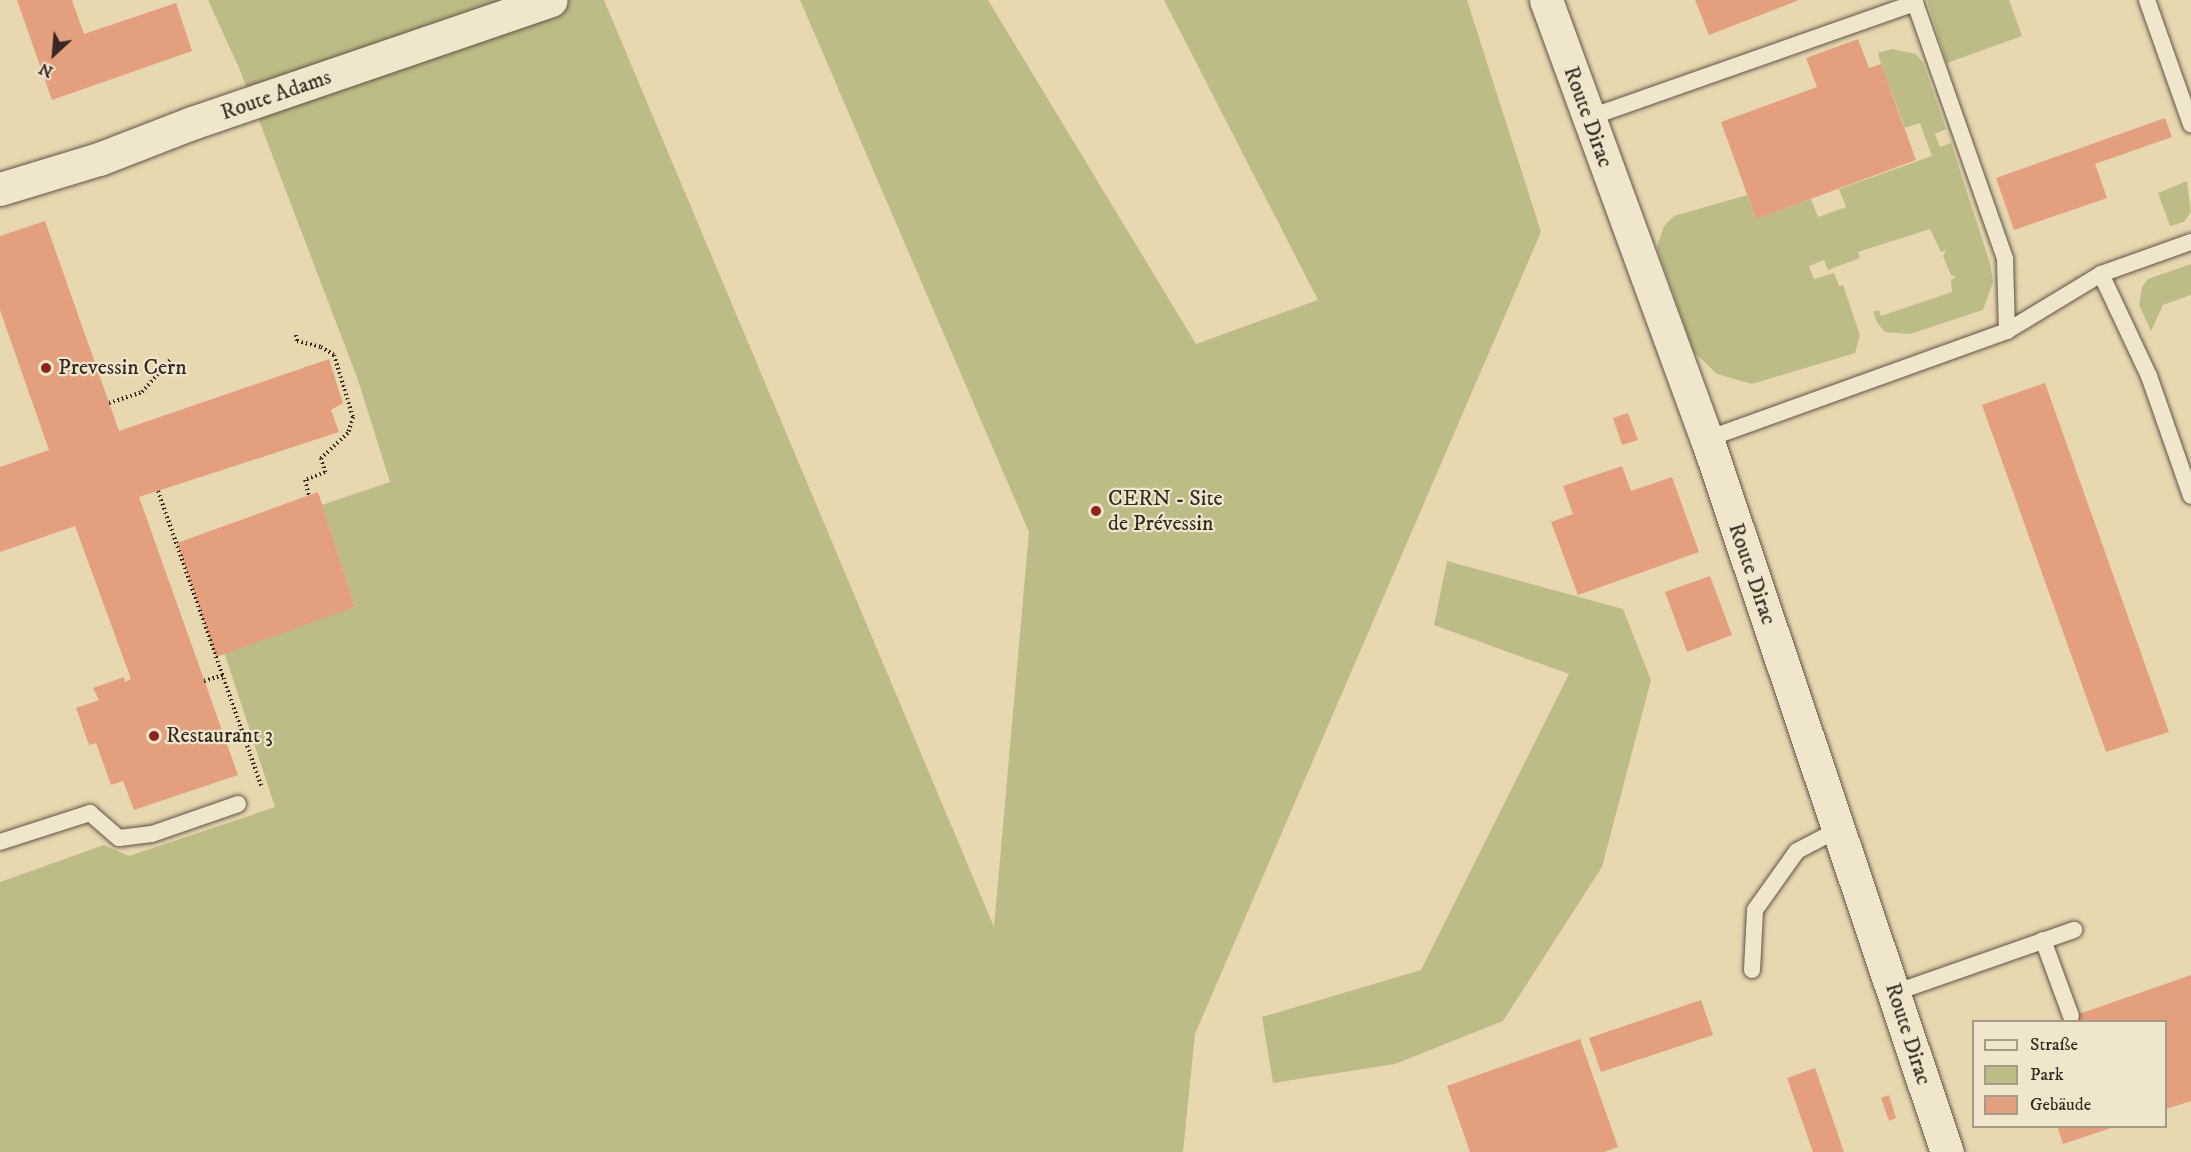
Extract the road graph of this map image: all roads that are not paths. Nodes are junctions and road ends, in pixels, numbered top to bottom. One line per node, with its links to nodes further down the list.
1 (551, 0): 7 (street, Route Adams)
2 (1546, 0): 5 (street, Route Dirac)
3 (2147, 0): 6 (lane)
4 (1915, 2): 5 (lane); 10 (lane)
5 (1588, 118): 11 (street, Route Dirac)
6 (2191, 124)
7 (0, 189)
8 (2191, 242): 9 (lane)
9 (2101, 274): 10 (lane); 12 (lane)
10 (2007, 331): 11 (lane)
11 (1707, 439): 14 (street, Route Dirac)
12 (2191, 496)
13 (238, 804): 15 (lane)
14 (1839, 829): 18 (lane); 19 (street, Route Dirac)
15 (0, 842)
16 (2074, 930): 17 (lane)
17 (2043, 940): 19 (lane); 20 (lane)
18 (1752, 970)
19 (1894, 993): 21 (street, Route Dirac)
20 (2071, 1016)
21 (1947, 1152)

